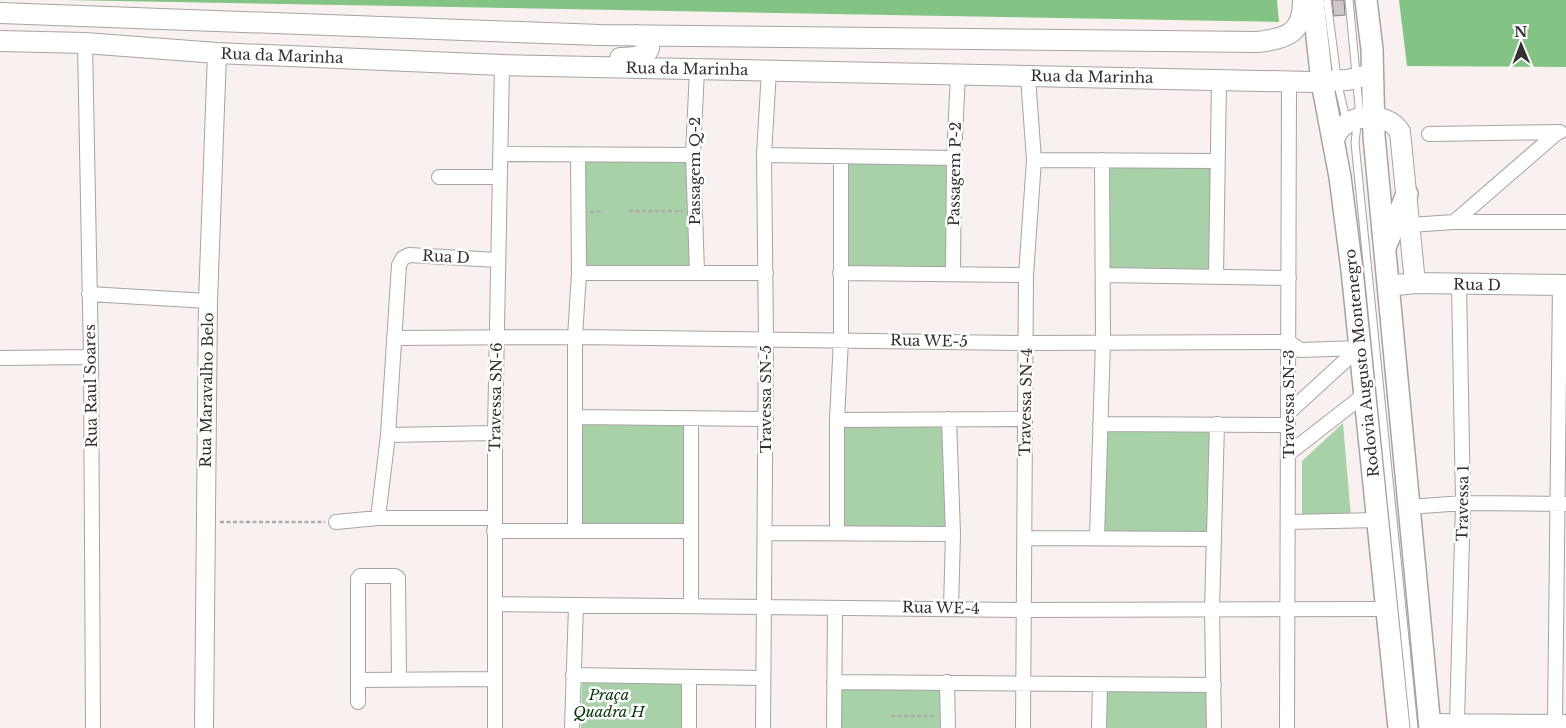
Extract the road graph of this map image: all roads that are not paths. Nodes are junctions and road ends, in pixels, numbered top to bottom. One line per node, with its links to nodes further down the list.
1 (1303, 0): 9 (main road)
2 (1313, 0): 22 (main road, Rodovia Augusto Montenegro)
3 (1326, 0): 22 (lane)
4 (1349, 0): 19 (lane)
5 (1366, 0): 19 (main road)
6 (0, 13): 7 (main road)
7 (49, 15): 8 (main road); 9 (main road)
8 (0, 18)
9 (636, 35): 14 (main road)
10 (0, 42): 11 (main road, Rua da Marinha)
11 (85, 43): 12 (main road, Rua da Marinha); 58 (street, Rua Raul Soares)
12 (217, 53): 13 (main road, Rua da Marinha); 59 (street, Rua Maravalho Belo)
13 (502, 65): 14 (main road, Rua da Marinha); 28 (street, Travessa SN-6)
14 (533, 66): 15 (main road, Rua da Marinha)
15 (697, 69): 16 (main road, Rua da Marinha); 30 (street, Passagem Q-2)
16 (769, 70): 17 (main road, Rua da Marinha); 31 (street, Travessa SN-5)
17 (958, 74): 18 (main road, Rua da Marinha); 33 (street, Passagem P-2)
18 (1028, 76): 20 (main road, Rua da Marinha); 34 (street, Travessa SN-4)
19 (1365, 76): 22 (main road, Rua da Marinha); 23 (main road)
20 (1218, 79): 21 (main road, Rua da Marinha); 36 (street)
21 (1289, 81): 22 (main road, Rua da Marinha); 53 (street, Travessa SN-3)
22 (1330, 82): 23 (lane); 26 (main road, Rodovia Augusto Montenegro)
23 (1359, 120): 26 (main road); 27 (lane); 27 (lane); 39 (main road); 43 (main road)
24 (1562, 132): 25 (street); 40 (street)
25 (1429, 134)
26 (1334, 140): 68 (main road, Rodovia Augusto Montenegro)
27 (1355, 143): 125 (lane)
28 (500, 154): 29 (street); 38 (street, Travessa SN-6)
29 (578, 155): 30 (street); 47 (street)
30 (693, 155): 45 (street, Passagem Q-2)
31 (764, 156): 32 (street); 46 (street, Travessa SN-5)
32 (840, 157): 33 (street); 48 (street)
33 (954, 158): 49 (street, Passagem P-2)
34 (1034, 160): 35 (street); 50 (street, Travessa SN-4)
35 (1102, 160): 36 (street); 51 (street)
36 (1217, 161): 52 (street)
37 (439, 177): 38 (street)
38 (499, 177): 44 (street, Travessa SN-6)
39 (1407, 194): 42 (main road); 43 (main road)
40 (1454, 222): 41 (street); 42 (street)
41 (1566, 222)
42 (1410, 225): 54 (main road)
43 (1384, 249): 57 (main road)
44 (498, 260): 61 (street, Travessa SN-6); 62 (street, Rua D)
45 (697, 272): 46 (street); 47 (street)
46 (766, 272): 63 (street, Travessa SN-5)
47 (579, 273): 60 (street)
48 (840, 273): 49 (street); 64 (street)
49 (954, 274): 50 (street)
50 (1026, 275): 67 (street, Travessa SN-4)
51 (1103, 276): 52 (street); 65 (street)
52 (1216, 277): 53 (street)
53 (1288, 278): 66 (street, Travessa SN-3)
54 (1415, 283): 55 (main road, Rua D); 57 (main road, Rua D)
55 (1459, 285): 56 (main road, Rua D); 84 (street, Travessa 1)
56 (1563, 285): 85 (street)
57 (1388, 286): 86 (main road)
58 (89, 294): 59 (street); 69 (street, Rua Raul Soares)
59 (208, 301): 127 (street, Rua Maravalho Belo)
60 (574, 336): 61 (street, Rua WE-5); 63 (street, Rua WE-5); 72 (street)
61 (496, 337): 62 (street, Rua WE-5); 81 (street, Travessa SN-6)
62 (394, 338): 82 (street)
63 (766, 338): 64 (street, Rua WE-5); 74 (street, Travessa SN-5)
64 (841, 339): 67 (street, Rua WE-5); 78 (street)
65 (1103, 341): 66 (street, Rua WE-5); 67 (street, Rua WE-5); 79 (street)
66 (1289, 342): 68 (street, Rua WE-5); 77 (street, Travessa SN-3)
67 (1027, 343): 76 (street, Travessa SN-4)
68 (1359, 348): 71 (main road, Rodovia Augusto Montenegro); 77 (street)
69 (91, 357): 70 (street); 126 (street, Rua Raul Soares)
70 (0, 358)
71 (1364, 395): 83 (street); 88 (main road, Rodovia Augusto Montenegro)
72 (575, 417): 73 (street); 92 (street)
73 (691, 418): 74 (street); 93 (street)
74 (766, 419): 94 (street, Travessa SN-5)
75 (949, 419): 76 (street); 78 (street); 96 (street)
76 (1025, 419): 97 (street, Travessa SN-4)
77 (1288, 419): 80 (street); 83 (street, Travessa SN-3)
78 (837, 420): 95 (street)
79 (1100, 424): 80 (street); 98 (street)
80 (1217, 424): 99 (street)
81 (495, 432): 82 (street); 91 (street, Travessa SN-6)
82 (388, 435): 87 (street)
83 (1288, 454): 90 (street, Travessa SN-3)
84 (1463, 503): 85 (street); 86 (street); 122 (street, Travessa 1)
85 (1562, 504): 123 (street)
86 (1409, 507): 125 (main road)
87 (378, 518): 89 (street); 91 (street)
88 (1378, 520): 90 (street); 106 (main road, Rodovia Augusto Montenegro)
89 (336, 522)
90 (1288, 522): 109 (street, Travessa SN-3)
91 (494, 525): 92 (street); 100 (street, Travessa SN-6)
92 (575, 531): 93 (street)
93 (691, 531): 101 (street)
94 (765, 533): 95 (street); 103 (street, Travessa SN-5)
95 (837, 533): 96 (street)
96 (953, 534): 105 (street)
97 (1025, 538): 98 (street); 107 (street, Travessa SN-4)
98 (1097, 538): 99 (street)
99 (1214, 539): 108 (street)
100 (495, 604): 102 (street, Rua WE-4); 115 (street, Travessa SN-6)
101 (691, 605): 102 (street, Rua WE-4); 103 (street, Rua WE-4)
102 (576, 606): 110 (street)
103 (763, 607): 104 (street, Rua WE-4); 112 (street, Travessa SN-5)
104 (835, 608): 105 (street, Rua WE-4); 116 (street)
105 (951, 608): 107 (street, Rua WE-4)
106 (1386, 609): 109 (street, Rua WE-4); 138 (main road, Rodovia Augusto Montenegro)
107 (1025, 610): 108 (street, Rua WE-4); 118 (street, Travessa SN-4)
108 (1212, 610): 109 (street, Rua WE-4); 120 (street)
109 (1289, 610): 137 (street, Travessa SN-3)
110 (573, 675): 111 (street); 129 (street)
111 (689, 678): 112 (street); 130 (street)
112 (762, 678): 131 (street, Travessa SN-5)
113 (399, 679): 114 (street); 114 (street); 115 (street)
114 (359, 680): 121 (street)
115 (495, 680): 128 (street, Travessa SN-6)
116 (834, 682): 117 (street); 132 (street)
117 (947, 682): 118 (street); 133 (street)
118 (1024, 682): 119 (street); 134 (street, Travessa SN-4)
119 (1100, 684): 120 (street); 135 (street)
120 (1214, 685): 136 (street)
121 (358, 702)
122 (1457, 721): 124 (street); 125 (street)
123 (1561, 722): 124 (street)
124 (1500, 725)
125 (1424, 726)
126 (93, 728)
127 (204, 728)
128 (495, 728)
129 (572, 728)
130 (689, 728)
131 (763, 728)
132 (834, 728)
133 (948, 728)
134 (1023, 728)
135 (1099, 728)
136 (1214, 728)
137 (1287, 728)
138 (1399, 728)

